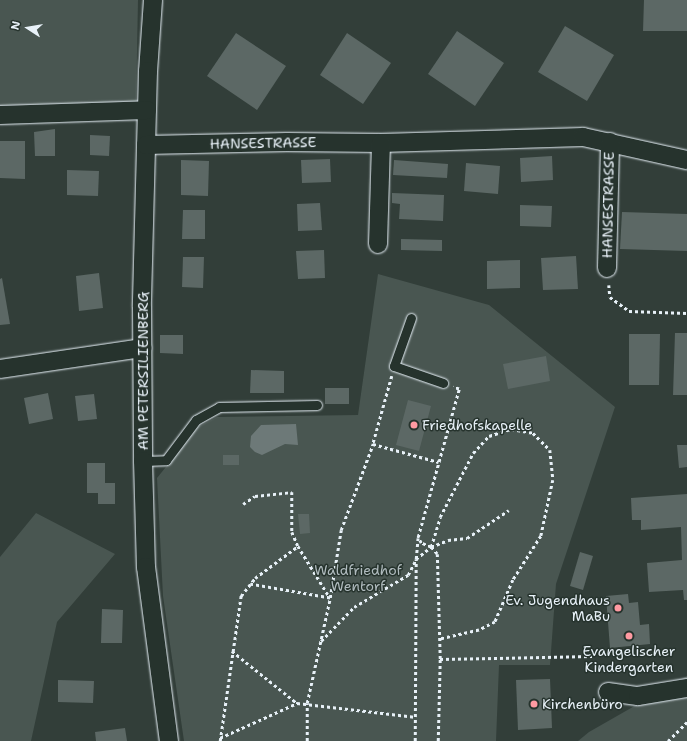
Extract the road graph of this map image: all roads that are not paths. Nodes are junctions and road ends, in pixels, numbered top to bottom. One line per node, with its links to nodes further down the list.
1 (153, 0): 2 (street, AM PETERSILIENBERG)
2 (147, 110): 3 (street); 6 (street, AM PETERSILIENBERG)
3 (0, 115)
4 (610, 142): 5 (street, HANSESTRASSE); 7 (street, HANSESTRASSE); 9 (street, HANSESTRASSE)
5 (381, 143): 6 (street, HANSESTRASSE); 8 (street)
6 (146, 145): 11 (street, AM PETERSILIENBERG)
7 (687, 160)
8 (378, 244)
9 (607, 268)
10 (411, 318): 13 (lane)
11 (142, 348): 12 (street); 15 (street, AM PETERSILIENBERG)
12 (0, 369)
13 (443, 383)
14 (317, 405): 15 (lane)
15 (143, 461): 18 (street, AM PETERSILIENBERG)
16 (687, 688): 17 (street)
17 (608, 692)
18 (169, 741)

